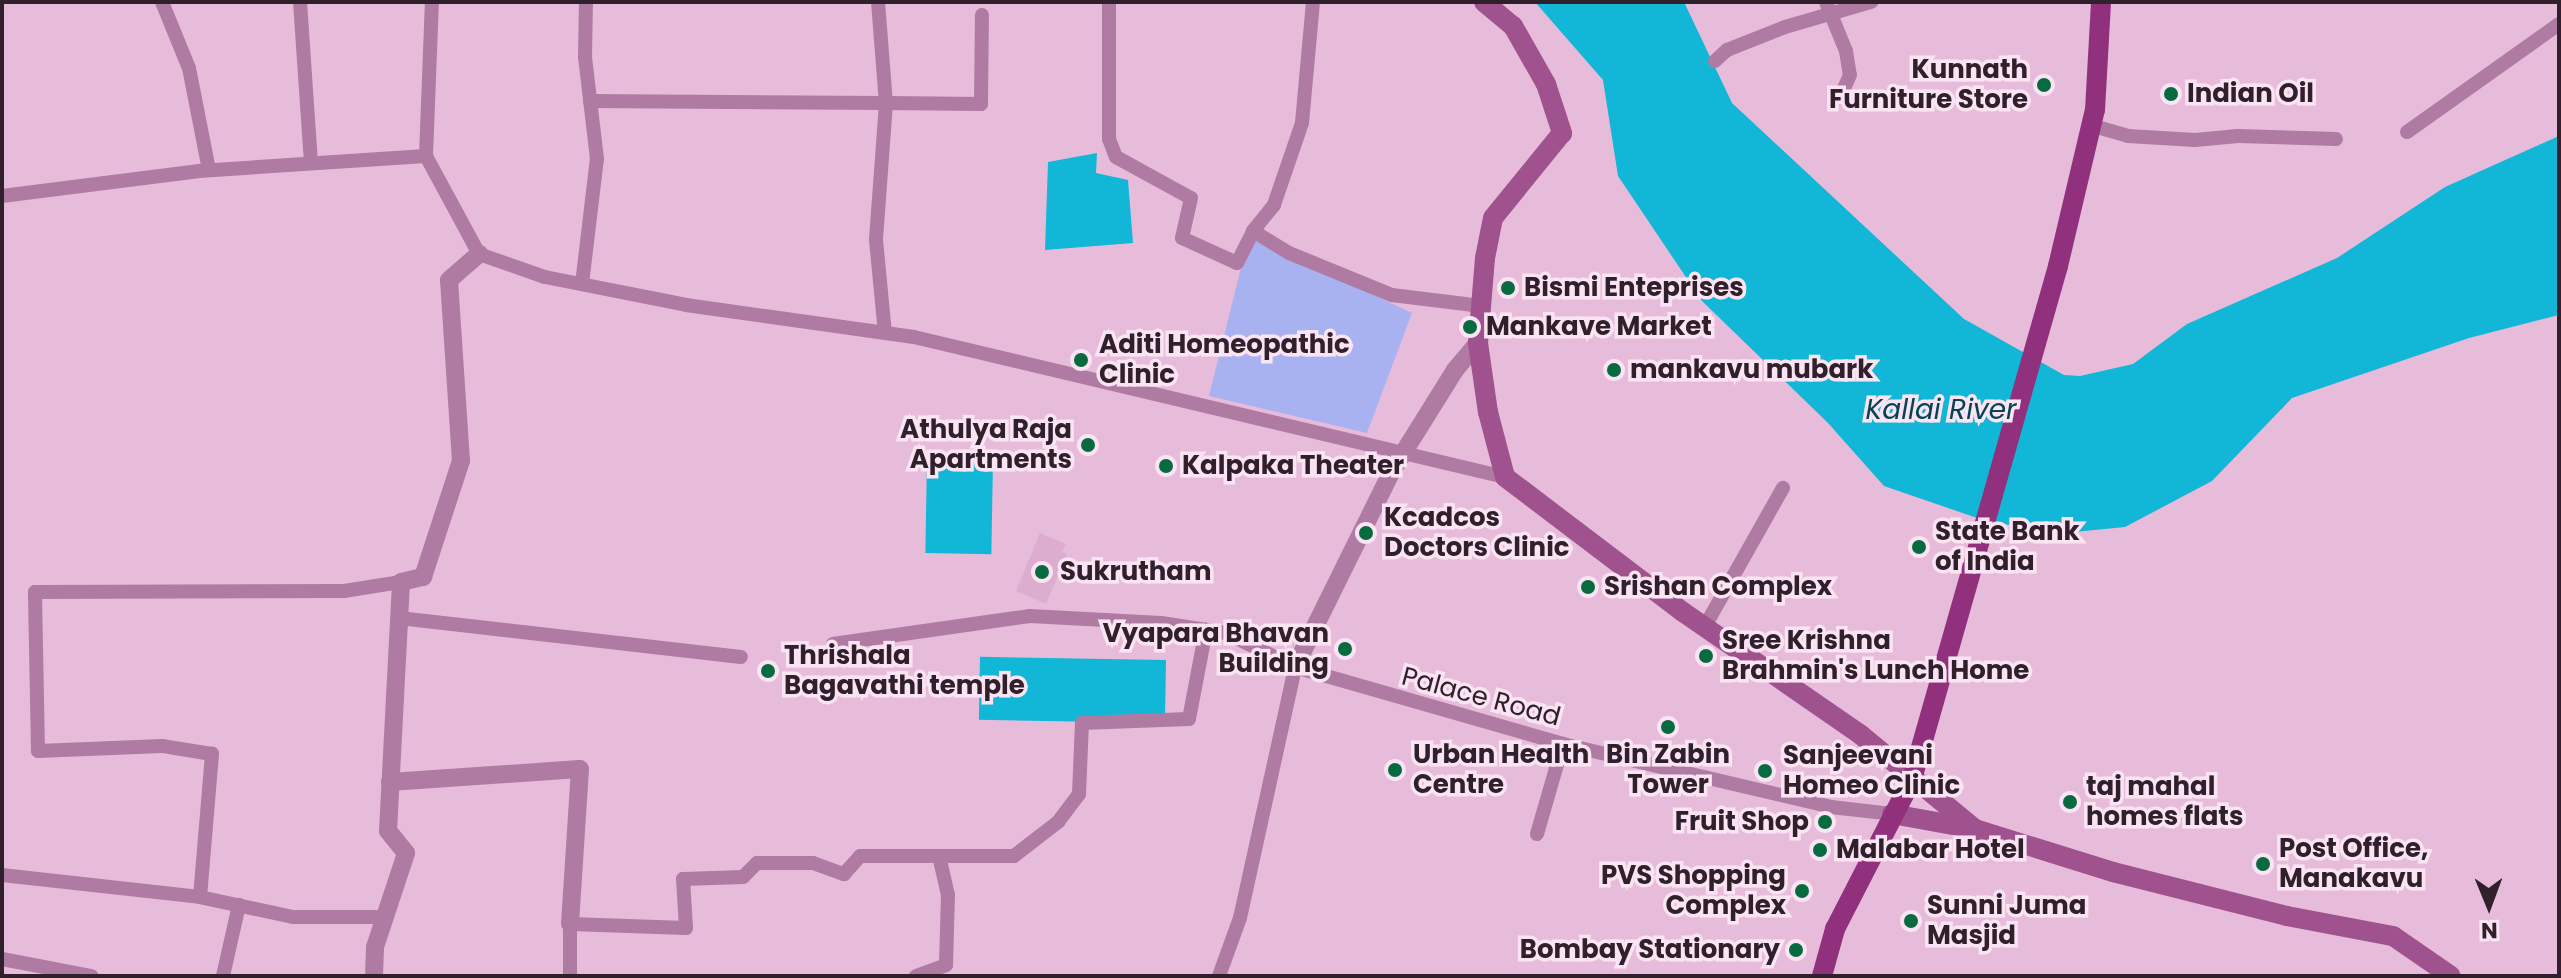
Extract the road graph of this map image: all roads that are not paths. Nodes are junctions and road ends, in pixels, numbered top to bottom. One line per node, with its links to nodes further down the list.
1 (162, 2): 23 (street)
2 (300, 2): 22 (street)
3 (432, 2): 21 (street)
4 (586, 2): 16 (street)
5 (878, 2): 17 (street)
6 (1109, 2): 25 (street)
7 (1313, 2): 25 (street)
8 (1484, 2): 28 (main road)
9 (1871, 2): 11 (street)
10 (2101, 2): 18 (main road)
11 (1829, 8): 14 (street); 15 (street)
12 (982, 15): 17 (street)
13 (2559, 24): 19 (street)
14 (1715, 61)
15 (1841, 95)
16 (590, 101): 17 (street); 27 (street)
17 (886, 103): 29 (street)
18 (2090, 125): 20 (street); 42 (main road)
19 (2407, 132)
20 (2336, 139)
21 (426, 156): 22 (street); 26 (street)
22 (311, 163): 23 (street)
23 (209, 170): 24 (street)
24 (2, 196)
25 (1253, 231): 28 (street)
26 (479, 254): 27 (street); 34 (street)
27 (582, 284): 29 (street)
28 (1481, 306): 30 (main road)
29 (885, 333): 31 (street)
30 (1478, 343): 31 (street); 32 (main road)
31 (1407, 450): 32 (street); 40 (street)
32 (1505, 477): 36 (main road)
33 (1783, 488): 36 (street)
34 (401, 582): 35 (street); 49 (street)
35 (399, 618): 39 (street); 43 (street)
36 (1704, 628): 42 (main road)
37 (1206, 630): 38 (street, Palace Road); 40 (street, Palace Road); 47 (street)
38 (833, 644)
39 (741, 657)
40 (1295, 667): 41 (street, Palace Road); 59 (street)
41 (1563, 744): 44 (street, Palace Road); 46 (street)
42 (1912, 779): 44 (main road); 45 (main road)
43 (390, 782): 51 (street); 52 (street)
44 (1892, 814): 45 (main road); 60 (main road)
45 (1975, 829): 61 (main road)
46 (1537, 834)
47 (940, 859): 52 (street); 58 (street)
48 (2, 875): 49 (street)
49 (200, 897): 50 (street)
50 (239, 905): 51 (street); 55 (street)
51 (384, 917): 56 (street)
52 (570, 924): 57 (street)
53 (2, 959): 54 (street)
54 (91, 976)
55 (223, 976)
56 (374, 976)
57 (570, 976)
58 (916, 976)
59 (1219, 976)
60 (1822, 976)
61 (2451, 976)

